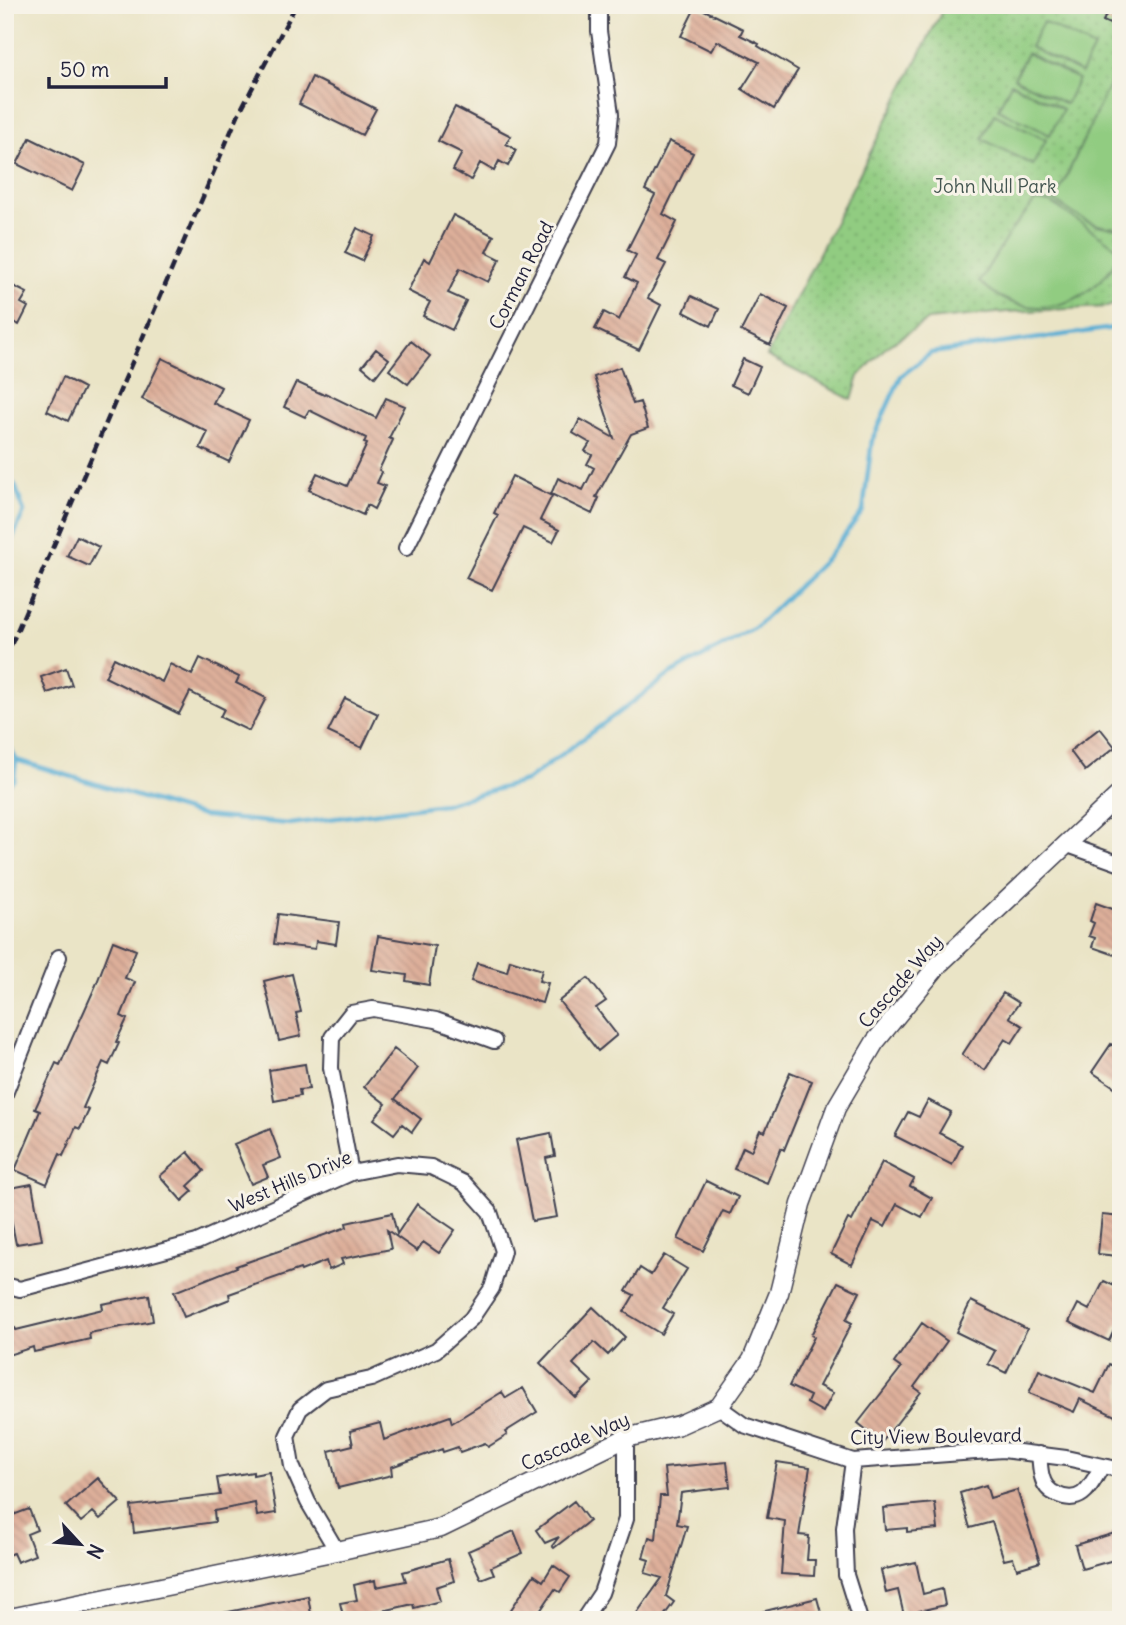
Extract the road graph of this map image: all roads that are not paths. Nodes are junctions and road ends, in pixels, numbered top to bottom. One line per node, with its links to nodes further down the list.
1 (599, 5): 2 (street, Corman Road)
2 (406, 548)
3 (1121, 793): 4 (street, Cascade Way)
4 (1065, 844): 5 (street); 11 (street, Cascade Way)
5 (1121, 864)
6 (59, 957): 8 (street)
7 (494, 1041): 9 (street)
8 (5, 1094)
9 (351, 1173): 10 (street, West Hills Drive); 17 (street, West Hills Drive)
10 (5, 1286)
11 (719, 1407): 12 (street, Cascade Way); 14 (street, City View Boulevard)
12 (626, 1438): 17 (street, Cascade Way); 19 (street)
13 (1039, 1454): 14 (street, City View Boulevard); 15 (street, City View Boulevard); 15 (street, City View Boulevard)
14 (853, 1461): 20 (street)
15 (1102, 1465): 16 (street, City View Boulevard)
16 (1121, 1470)
17 (337, 1551): 18 (street, Cascade Way)
18 (5, 1619)
19 (583, 1620)
20 (860, 1620)

